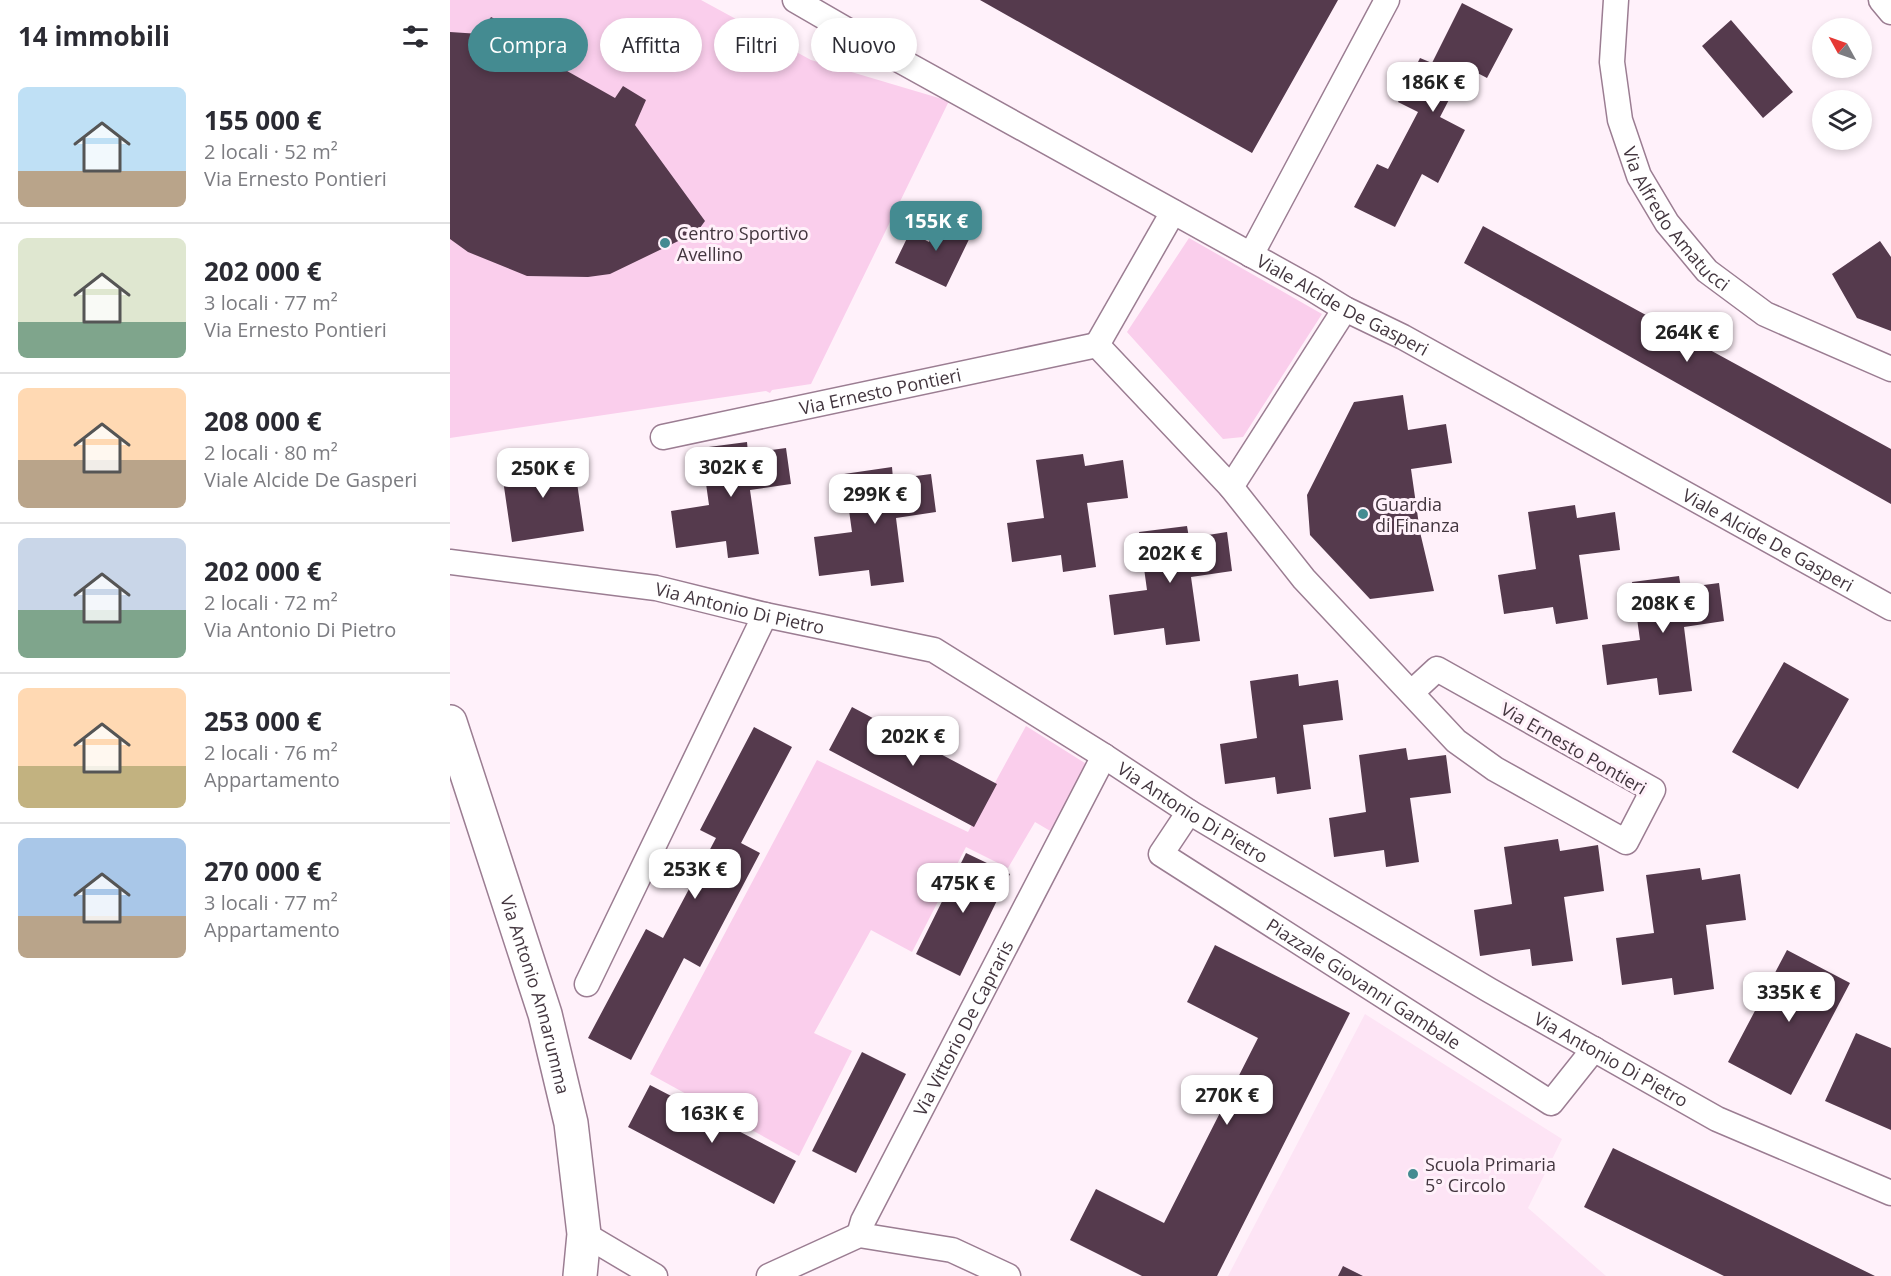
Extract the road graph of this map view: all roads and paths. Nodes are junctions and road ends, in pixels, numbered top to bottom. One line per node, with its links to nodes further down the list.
1 (795, 0): 6 (street, Viale Alcide De Gasperi)
2 (1387, 0): 7 (street)
3 (1616, 0): 10 (street, Via Alfredo Amatucci)
4 (1881, 0): 5 (street)
5 (1891, 12)
6 (1173, 212): 7 (street, Viale Alcide De Gasperi); 9 (street)
7 (1251, 255): 8 (street, Viale Alcide De Gasperi)
8 (1345, 309): 12 (street); 14 (street, Viale Alcide De Gasperi)
9 (1097, 345): 11 (street, Via Ernesto Pontieri); 12 (street, Via Ernesto Pontieri)
10 (1891, 369)
11 (663, 437)
12 (1232, 487): 16 (street, Via Ernesto Pontieri)
13 (450, 562): 15 (street, Via Antonio Di Pietro)
14 (1891, 608)
15 (765, 615): 18 (street, Via Antonio Di Pietro); 20 (street)
16 (1411, 693): 16 (street, Via Ernesto Pontieri)
17 (450, 722): 23 (main road, Via Antonio Annarumma)
18 (1104, 756): 19 (street, Via Antonio Di Pietro); 24 (street, Via Vittorio De Capraris)
19 (1189, 812): 21 (street, Via Antonio Di Pietro); 21 (street, Piazzale Giovanni Gambale)
20 (587, 984)
21 (1594, 1049): 22 (street, Via Antonio Di Pietro)
22 (1891, 1193)
23 (584, 1234): 25 (main road, Via Antonio Annarumma); 26 (street)
24 (859, 1235): 27 (street); 28 (street)
25 (579, 1276)
26 (655, 1276)
27 (770, 1276)
28 (1008, 1276)

